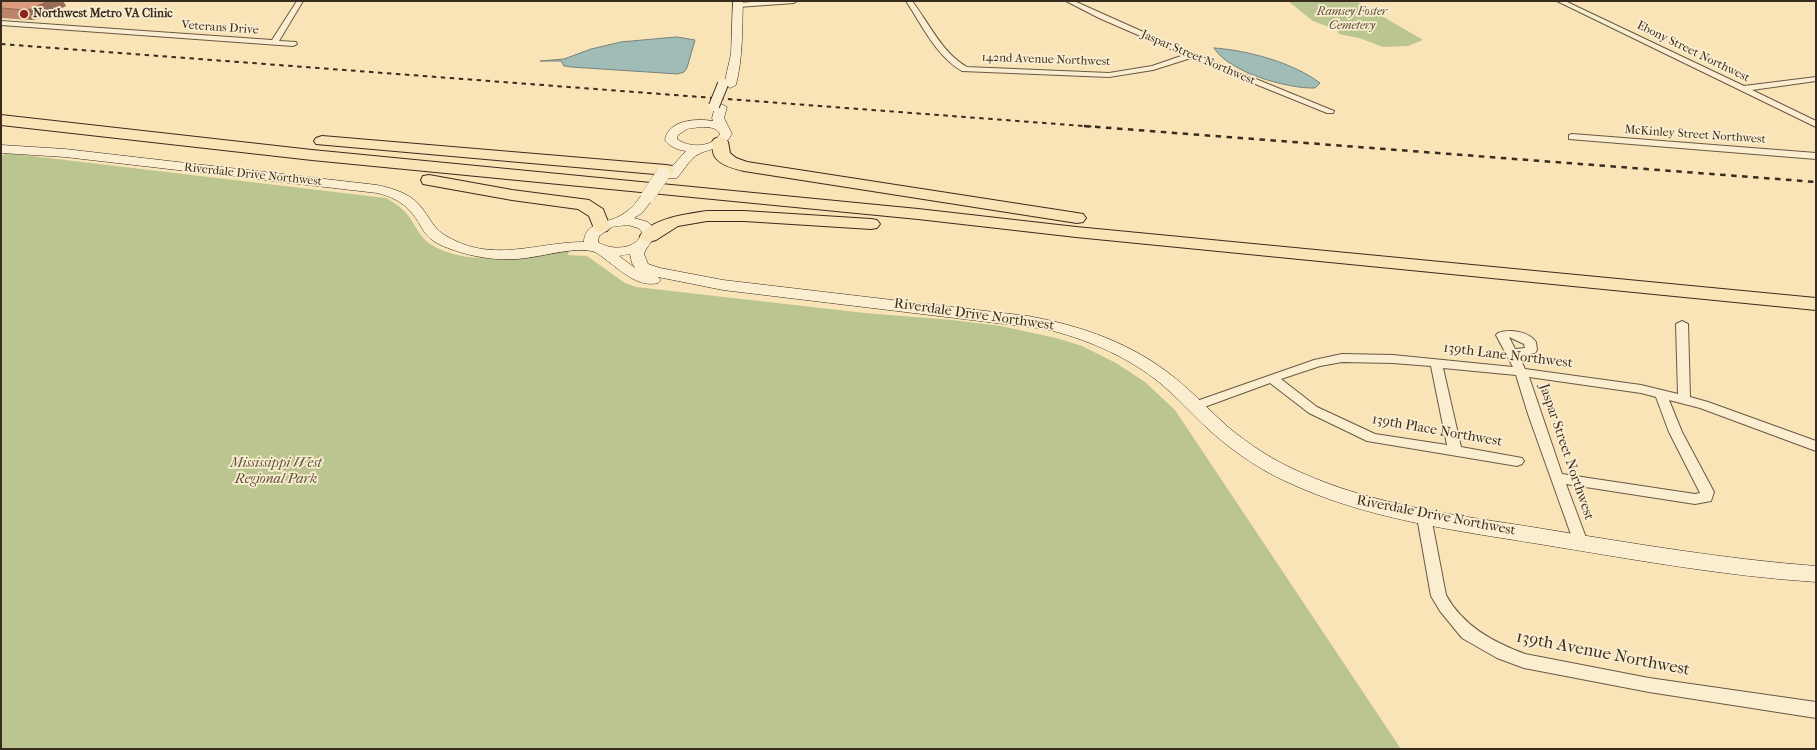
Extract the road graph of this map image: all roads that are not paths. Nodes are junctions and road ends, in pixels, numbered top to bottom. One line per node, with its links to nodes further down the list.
1 (300, 1): 8 (street)
2 (794, 1): 6 (street)
3 (909, 1): 10 (street, 142nd Avenue Northwest)
4 (1068, 1): 10 (street, Jaspar Street Northwest)
5 (1560, 1): 12 (street, Ebony Street Northwest)
6 (734, 4): 13 (street)
7 (1, 24): 8 (street, Veterans Drive)
8 (274, 43): 9 (street, Veterans Drive)
9 (293, 44)
10 (1190, 56): 14 (street, Jaspar Street Northwest)
11 (1816, 79): 12 (street)
12 (1742, 89): 18 (street, Ebony Street Northwest)
13 (718, 106): 17 (street); 21 (street)
14 (1330, 111)
15 (1, 113): 19 (highway)
16 (1, 120): 22 (highway)
17 (692, 124): 21 (street); 23 (street)
18 (1816, 124)
19 (144, 129): 26 (highway); 30 (highway)
20 (1572, 137): 25 (street, McKinley Street Northwest)
21 (715, 139): 23 (street); 26 (street); 30 (highway)
22 (195, 142): 29 (highway); 32 (highway)
23 (675, 144): 26 (street)
24 (1, 149): 34 (street, Riverdale Drive Northwest)
25 (1816, 156)
26 (667, 173): 27 (street)
27 (653, 196): 28 (street); 31 (street)
28 (618, 222): 29 (street, Riverdale Drive Northwest); 31 (street)
29 (599, 228): 33 (street); 34 (street, Riverdale Drive Northwest)
30 (1185, 235): 36 (highway)
31 (645, 236): 32 (highway); 33 (street); 35 (street, Riverdale Drive Northwest)
32 (1245, 249): 37 (highway)
33 (599, 250): 34 (street, Riverdale Drive Northwest); 35 (street, Riverdale Drive Northwest)
34 (482, 252)
35 (723, 285): 45 (street, Riverdale Drive Northwest)
36 (1816, 294)
37 (1816, 304)
38 (1682, 324): 44 (street)
39 (1511, 352): 41 (street, Jaspar Street Northwest)
40 (1436, 363): 41 (street, 139th Lane Northwest); 42 (street, 139th Lane Northwest); 47 (street)
41 (1522, 372): 43 (street, 139th Lane Northwest); 49 (street, Jaspar Street Northwest)
42 (1272, 378): 45 (street, 139th Lane Northwest); 47 (street, 139th Place Northwest)
43 (1661, 394): 44 (street, 139th Lane Northwest); 49 (street)
44 (1684, 399): 46 (street, 139th Lane Northwest)
45 (1195, 406): 50 (street, Riverdale Drive Northwest)
46 (1816, 446)
47 (1455, 451): 48 (street, 139th Place Northwest)
48 (1517, 461)
49 (1559, 478): 51 (street, Jaspar Street Northwest)
50 (1424, 517): 51 (street, Riverdale Drive Northwest); 53 (street, 139th Avenue Northwest)
51 (1581, 543): 52 (street, Riverdale Drive Northwest)
52 (1816, 574)
53 (1816, 710)

